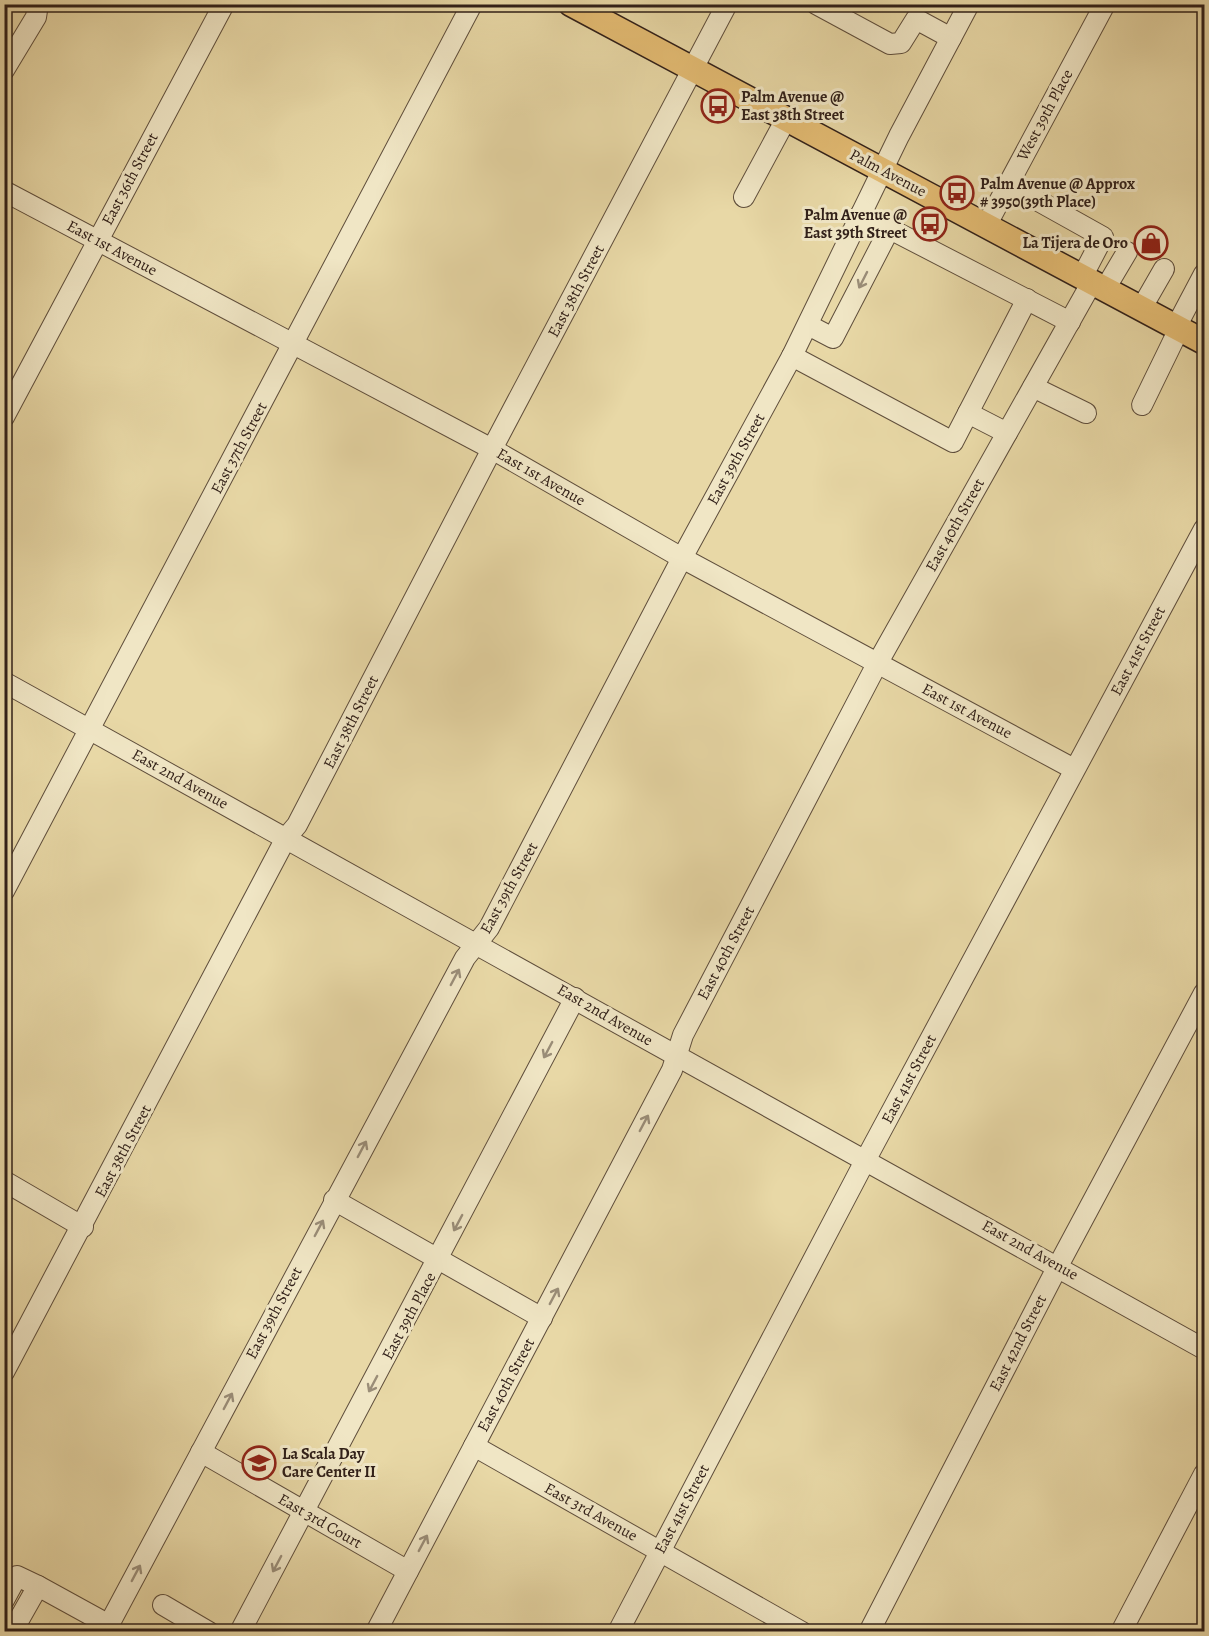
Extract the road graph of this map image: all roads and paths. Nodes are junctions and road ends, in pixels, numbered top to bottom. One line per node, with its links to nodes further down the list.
1 (38, 4): 10 (street)
2 (224, 4): 20 (street, East 36th Street)
3 (472, 4): 31 (street, East 37th Street)
4 (727, 4): 11 (street, East 38th Street)
5 (816, 4): 9 (street)
6 (969, 4): 9 (street, East 39th Street)
7 (1105, 4): 14 (street, West 39th Place)
8 (586, 8): 11 (main road, Palm Avenue)
9 (951, 38): 13 (street, East 39th Street)
10 (4, 69)
11 (694, 70): 12 (main road, Palm Avenue); 39 (street, East 38th Street)
12 (786, 119): 13 (main road, Palm Avenue); 16 (street)
13 (882, 170): 17 (street, East 39th Street); 18 (main road, Palm Avenue)
14 (1008, 184): 18 (street, West 39th Place); 24 (street)
15 (4, 190): 20 (street, East 1st Avenue)
16 (744, 197)
17 (861, 214): 19 (street); 28 (street, East 39th Street)
18 (986, 226): 24 (main road, Palm Avenue)
19 (890, 228): 25 (street); 28 (street, one-way to 28)
20 (97, 240): 31 (street, East 1st Avenue); 37 (street, East 36th Street)
21 (1127, 252): 24 (street)
22 (1164, 269): 26 (street)
23 (1204, 274): 29 (street)
24 (1093, 283): 26 (main road, Palm Avenue); 27 (street, East 40th Street)
25 (1027, 299): 27 (street); 35 (street)
26 (1141, 309): 29 (main road, Palm Avenue)
27 (1070, 322): 33 (street, East 40th Street)
28 (808, 325): 32 (street, East 39th Street)
29 (1178, 328): 30 (main road, Palm Avenue); 34 (street)
30 (1204, 342)
31 (294, 346): 39 (street, East 1st Avenue); 44 (street, East 37th Street)
32 (792, 356): 35 (street); 41 (street, East 39th Street)
33 (1033, 387): 36 (street); 38 (street, East 40th Street)
34 (1142, 405)
35 (968, 413): 38 (street)
36 (1086, 413)
37 (4, 417)
38 (1007, 433): 42 (street, East 40th Street)
39 (492, 449): 41 (street, East 1st Avenue); 46 (street, East 38th Street)
40 (1204, 529): 45 (street, East 41st Street)
41 (682, 558): 42 (street, East 1st Avenue); 48 (street, East 39th Street)
42 (877, 664): 45 (street, East 1st Avenue); 51 (street, East 40th Street)
43 (4, 682): 44 (street, East 2nd Avenue)
44 (89, 730): 46 (street, East 2nd Avenue); 47 (street, East 37th Street)
45 (1074, 769): 52 (street, East 41st Street)
46 (286, 838): 48 (street, East 2nd Avenue); 55 (street, East 38th Street)
47 (4, 891)
48 (478, 944): 50 (street, East 2nd Avenue); 54 (street, East 39th Street, one-way to 48)
49 (1204, 993): 57 (street, East 42nd Street)
50 (575, 998): 51 (street, East 2nd Avenue); 56 (street, East 39th Place, one-way to 56)
51 (675, 1055): 52 (street, East 2nd Avenue); 58 (street, East 40th Street, one-way to 51)
52 (866, 1159): 57 (street, East 2nd Avenue); 65 (street, East 41st Street)
53 (4, 1181): 55 (street)
54 (334, 1200): 56 (street); 62 (street, East 39th Street, one-way to 54)
55 (83, 1227): 60 (street, East 38th Street)
56 (440, 1258): 58 (street); 64 (street, East 39th Place, one-way to 64)
57 (1058, 1266): 59 (street, East 2nd Avenue); 77 (street, East 42nd Street)
58 (542, 1318): 61 (street, East 40th Street)
59 (1204, 1349)
60 (4, 1372)
61 (474, 1446): 65 (street, East 3rd Avenue); 66 (street, East 40th Street, one-way to 61)
62 (201, 1452): 64 (street, East 3rd Court); 70 (street, East 39th Street, one-way to 62)
63 (1204, 1474): 78 (street)
64 (305, 1513): 66 (street, East 3rd Court); 71 (street, East 39th Place, one-way to 71)
65 (661, 1551): 75 (street, East 41st Street); 76 (street, East 3rd Avenue)
66 (408, 1571): 74 (street, East 40th Street)
67 (38, 1586): 68 (street); 70 (street); 72 (street)
68 (4, 1600)
69 (163, 1605): 73 (street)
70 (107, 1628)
71 (241, 1631)
72 (12, 1632)
73 (209, 1632)
74 (376, 1632)
75 (618, 1632)
76 (802, 1632)
77 (869, 1632)
78 (1121, 1632)

